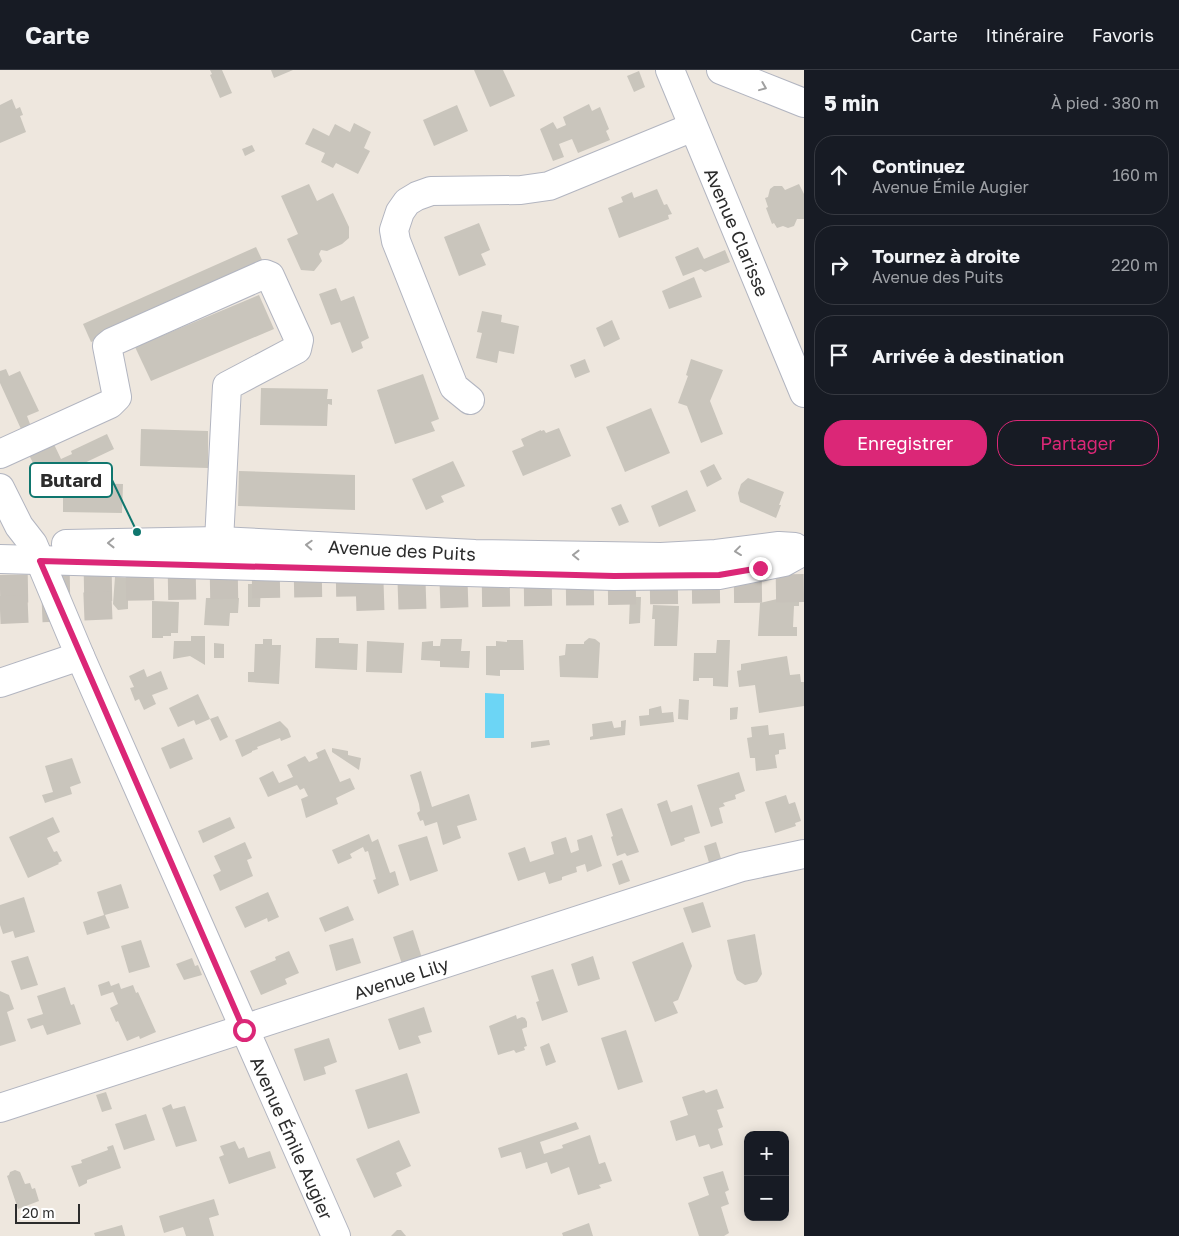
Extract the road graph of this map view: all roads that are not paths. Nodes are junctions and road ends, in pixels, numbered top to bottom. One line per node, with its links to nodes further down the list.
1 (670, 70): 4 (street, Avenue Clarisse)
2 (721, 70): 3 (street, one-way to 3)
3 (804, 103)
4 (693, 127): 5 (street, Avenue Clarisse); 6 (street)
5 (804, 394)
6 (470, 400)
7 (0, 454): 9 (street)
8 (0, 488): 12 (street, Avenue Émile Augier)
9 (219, 541): 11 (street, Avenue des Puits, one-way to 9); 12 (street, Avenue des Puits, one-way to 12)
10 (0, 542): 12 (street, Avenue des Puits)
11 (804, 549): 12 (street, Avenue des Puits)
12 (36, 553): 13 (street, Avenue des Puits); 14 (street, Avenue Émile Augier)
13 (0, 559)
14 (80, 656): 15 (street); 17 (street, Avenue Émile Augier)
15 (0, 683)
16 (804, 854): 17 (street, Avenue Lily)
17 (244, 1030): 18 (street, Avenue Lily); 19 (street, Avenue Émile Augier)
18 (0, 1108)
19 (336, 1236)

